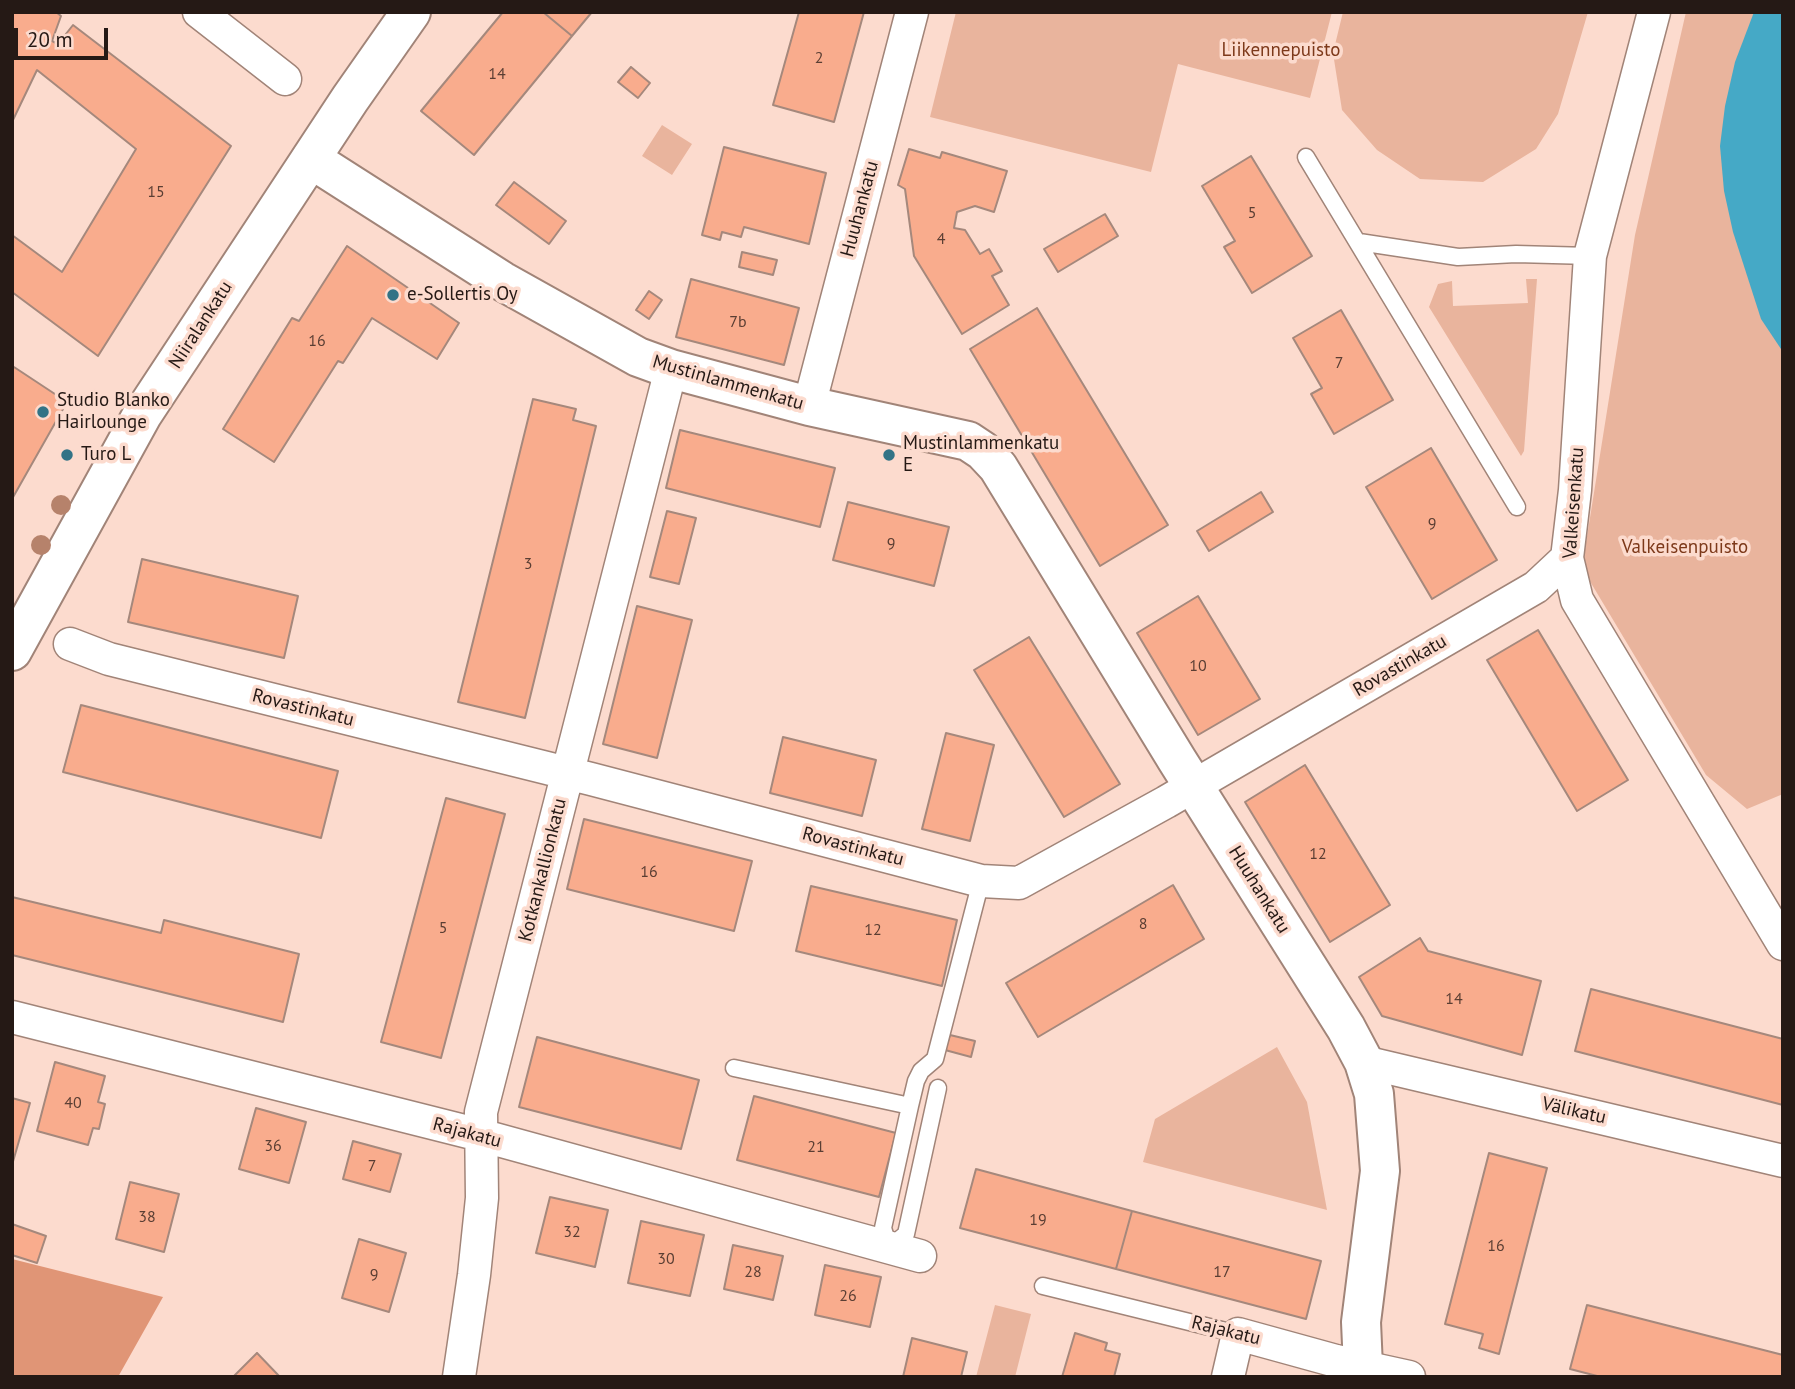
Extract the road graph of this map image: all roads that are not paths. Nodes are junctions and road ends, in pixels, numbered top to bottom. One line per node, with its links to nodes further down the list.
1 (200, 12): 5 (street)
2 (411, 12): 7 (street, Niiralankatu)
3 (912, 12): 11 (street, Huuhankatu)
4 (1654, 12): 9 (street, Valkeisenkatu)
5 (285, 79)
6 (1306, 157): 8 (lane)
7 (311, 159): 10 (street, Mustinlammenkatu); 16 (street, Niiralankatu)
8 (1359, 242): 9 (lane); 13 (lane)
9 (1590, 256): 14 (street, Valkeisenkatu)
10 (671, 369): 11 (street, Mustinlammenkatu); 17 (street, Kotkankallionkatu)
11 (809, 406): 12 (street, Mustinlammenkatu)
12 (983, 451): 18 (street, Huuhankatu)
13 (1517, 507)
14 (1567, 558): 18 (street, Rovastinkatu); 20 (street, Valkeisenkatu)
15 (70, 645): 17 (street, Rovastinkatu)
16 (12, 651)
17 (568, 773): 19 (street, Rovastinkatu); 26 (street, Kotkankallionkatu)
18 (1194, 786): 19 (street, Rovastinkatu); 22 (street, Huuhankatu)
19 (981, 881): 25 (lane)
20 (1783, 944)
21 (12, 1017): 26 (street, Rajakatu)
22 (1364, 1062): 27 (street, Välikatu); 32 (street, Huuhankatu)
23 (734, 1068): 25 (lane)
24 (938, 1088): 28 (lane)
25 (910, 1106): 28 (lane)
26 (480, 1135): 28 (street, Rajakatu); 33 (street, Kotkankallionkatu)
27 (1783, 1161)
28 (889, 1248): 29 (street, Rajakatu)
29 (920, 1256)
30 (1043, 1286): 31 (lane, Rajakatu)
31 (1238, 1334): 32 (street, Rajakatu); 34 (street)
32 (1364, 1372): 35 (street, Rajakatu)
33 (458, 1377)
34 (1228, 1377)
35 (1409, 1377)

